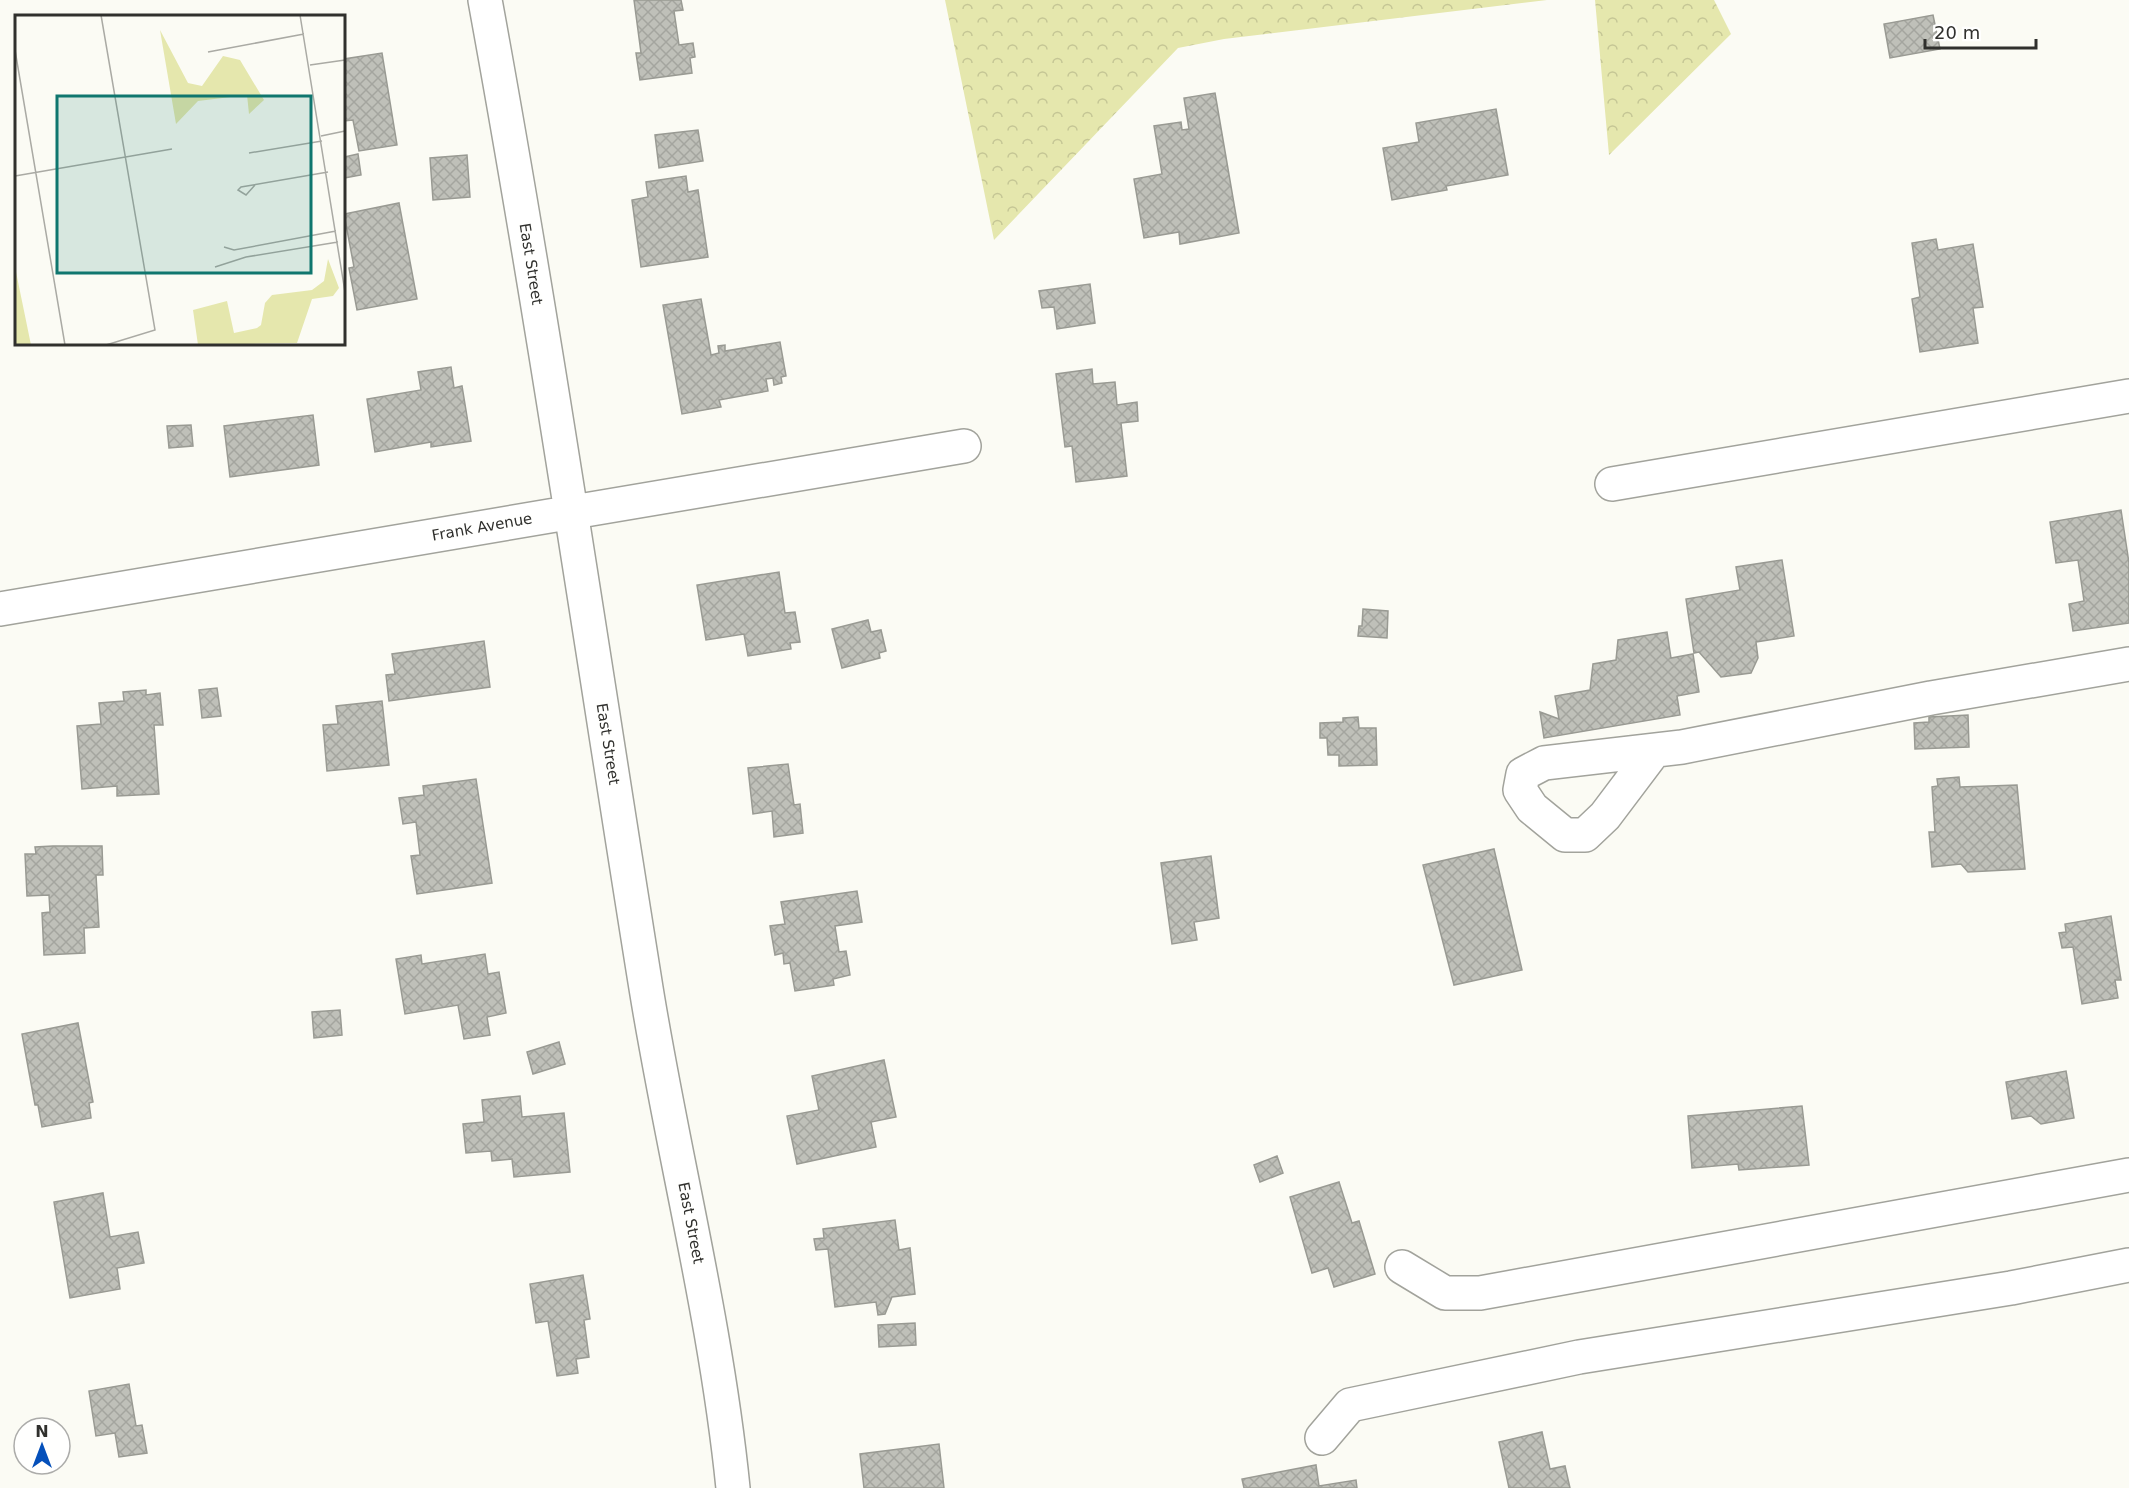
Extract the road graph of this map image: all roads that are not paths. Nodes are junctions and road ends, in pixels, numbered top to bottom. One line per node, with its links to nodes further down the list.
1 (485, 0): 5 (street, East Street)
2 (2129, 396): 4 (street)
3 (964, 446): 5 (street, Frank Avenue)
4 (1612, 484)
5 (572, 512): 6 (street, Frank Avenue); 13 (street, East Street)
6 (0, 609)
7 (2129, 664): 8 (street)
8 (1654, 751)
9 (2129, 1175): 11 (street)
10 (2129, 1265): 12 (street)
11 (1402, 1267)
12 (1322, 1438)
13 (733, 1488)

